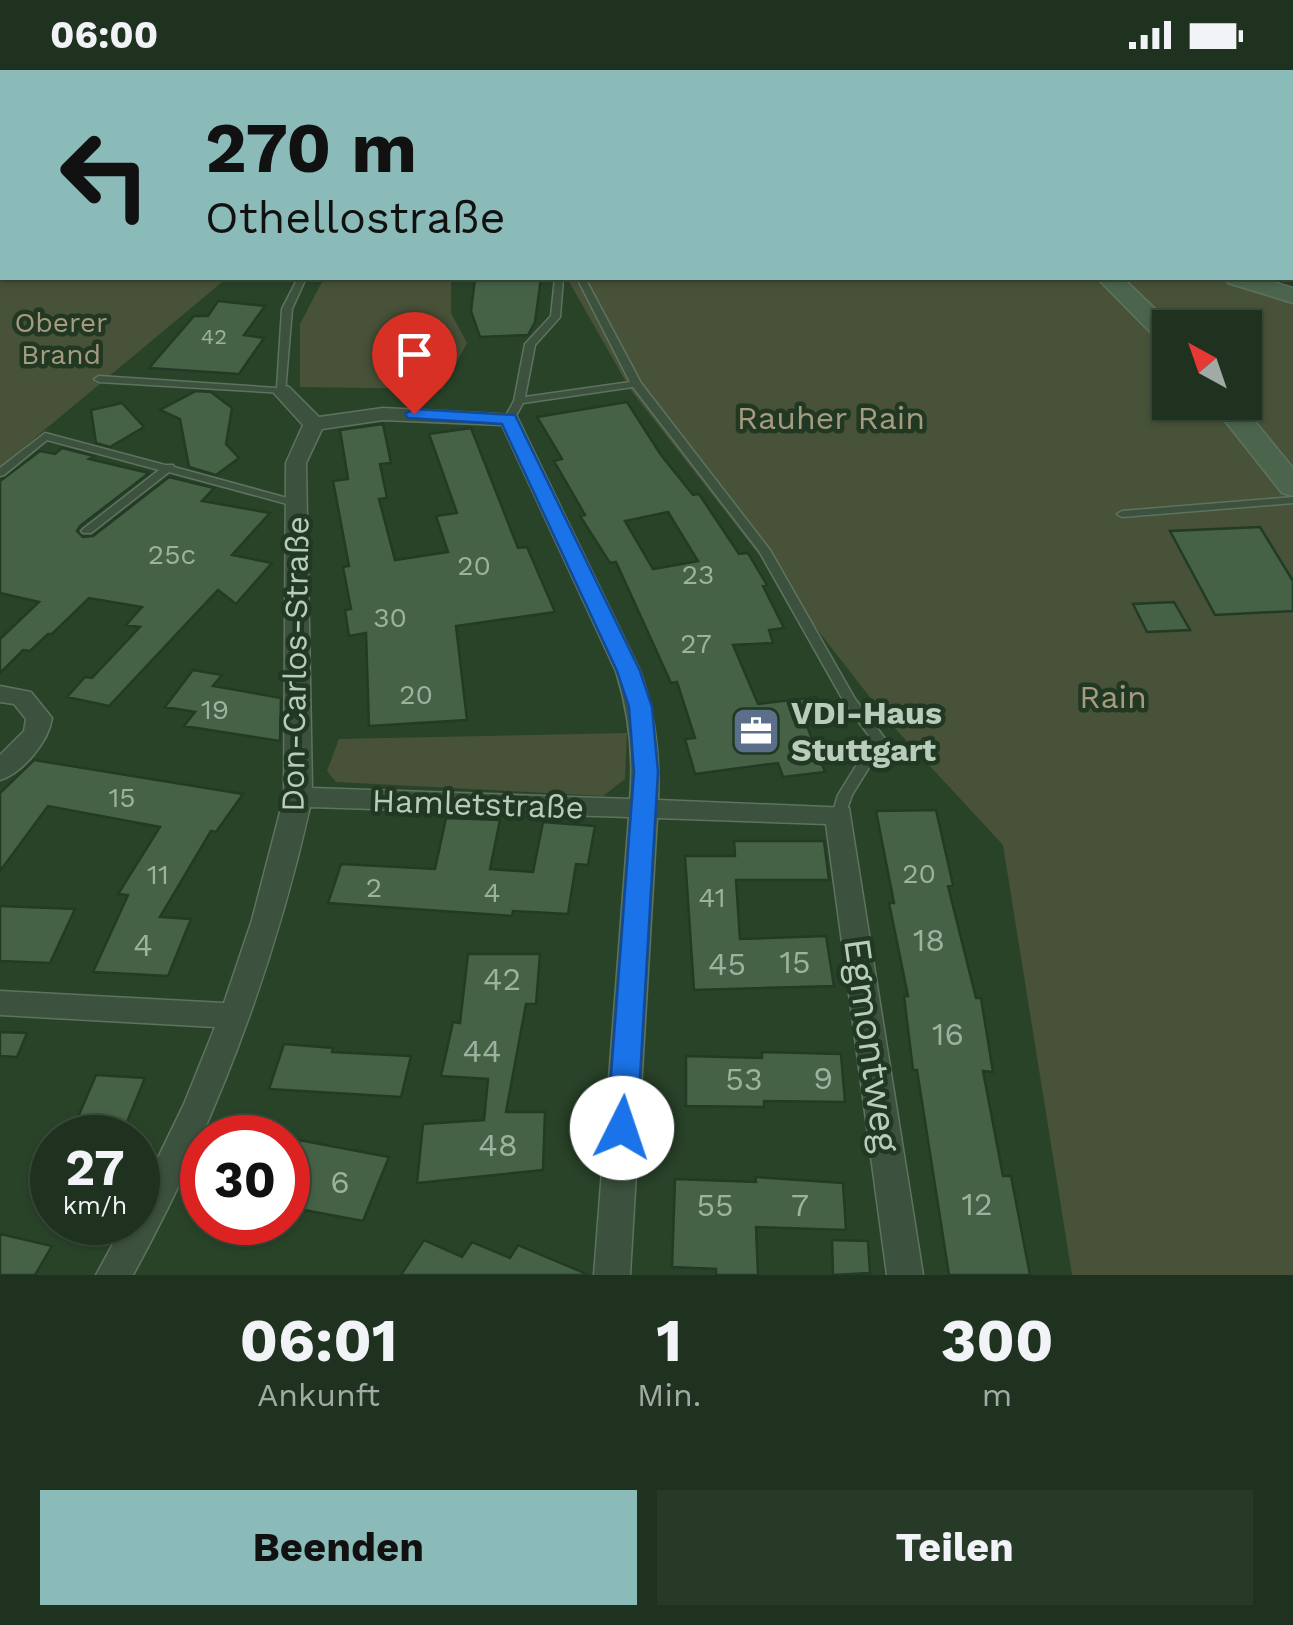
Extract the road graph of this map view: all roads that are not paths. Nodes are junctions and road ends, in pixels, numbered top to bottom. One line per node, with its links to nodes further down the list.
1 (301, 280): 10 (lane)
2 (559, 280): 11 (lane)
3 (581, 280): 9 (lane)
4 (1111, 280): 7 (main road)
5 (1243, 280): 6 (main road)
6 (1293, 296)
7 (1152, 320)
8 (98, 379): 10 (lane)
9 (636, 384): 11 (lane); 25 (lane)
10 (282, 391): 13 (street)
11 (514, 410): 13 (street); 24 (street)
12 (1239, 420): 16 (main road)
13 (314, 424): 18 (street, Don-Carlos-Straße)
14 (170, 467): 15 (lane); 18 (lane); 20 (lane)
15 (0, 472)
16 (1293, 487)
17 (1293, 500): 19 (lane)
18 (298, 504): 23 (street, Don-Carlos-Straße)
19 (1122, 514)
20 (87, 531)
21 (0, 694): 22 (street)
22 (0, 770)
23 (298, 796): 24 (street, Hamletstraße); 27 (street, Don-Carlos-Straße)
24 (644, 810): 25 (street, Hamletstraße); 29 (street)
25 (838, 815): 30 (street, Egmontweg)
26 (0, 1003): 27 (street)
27 (234, 1016): 28 (street, Don-Carlos-Straße)
28 (114, 1275)
29 (612, 1275)
30 (905, 1275)

